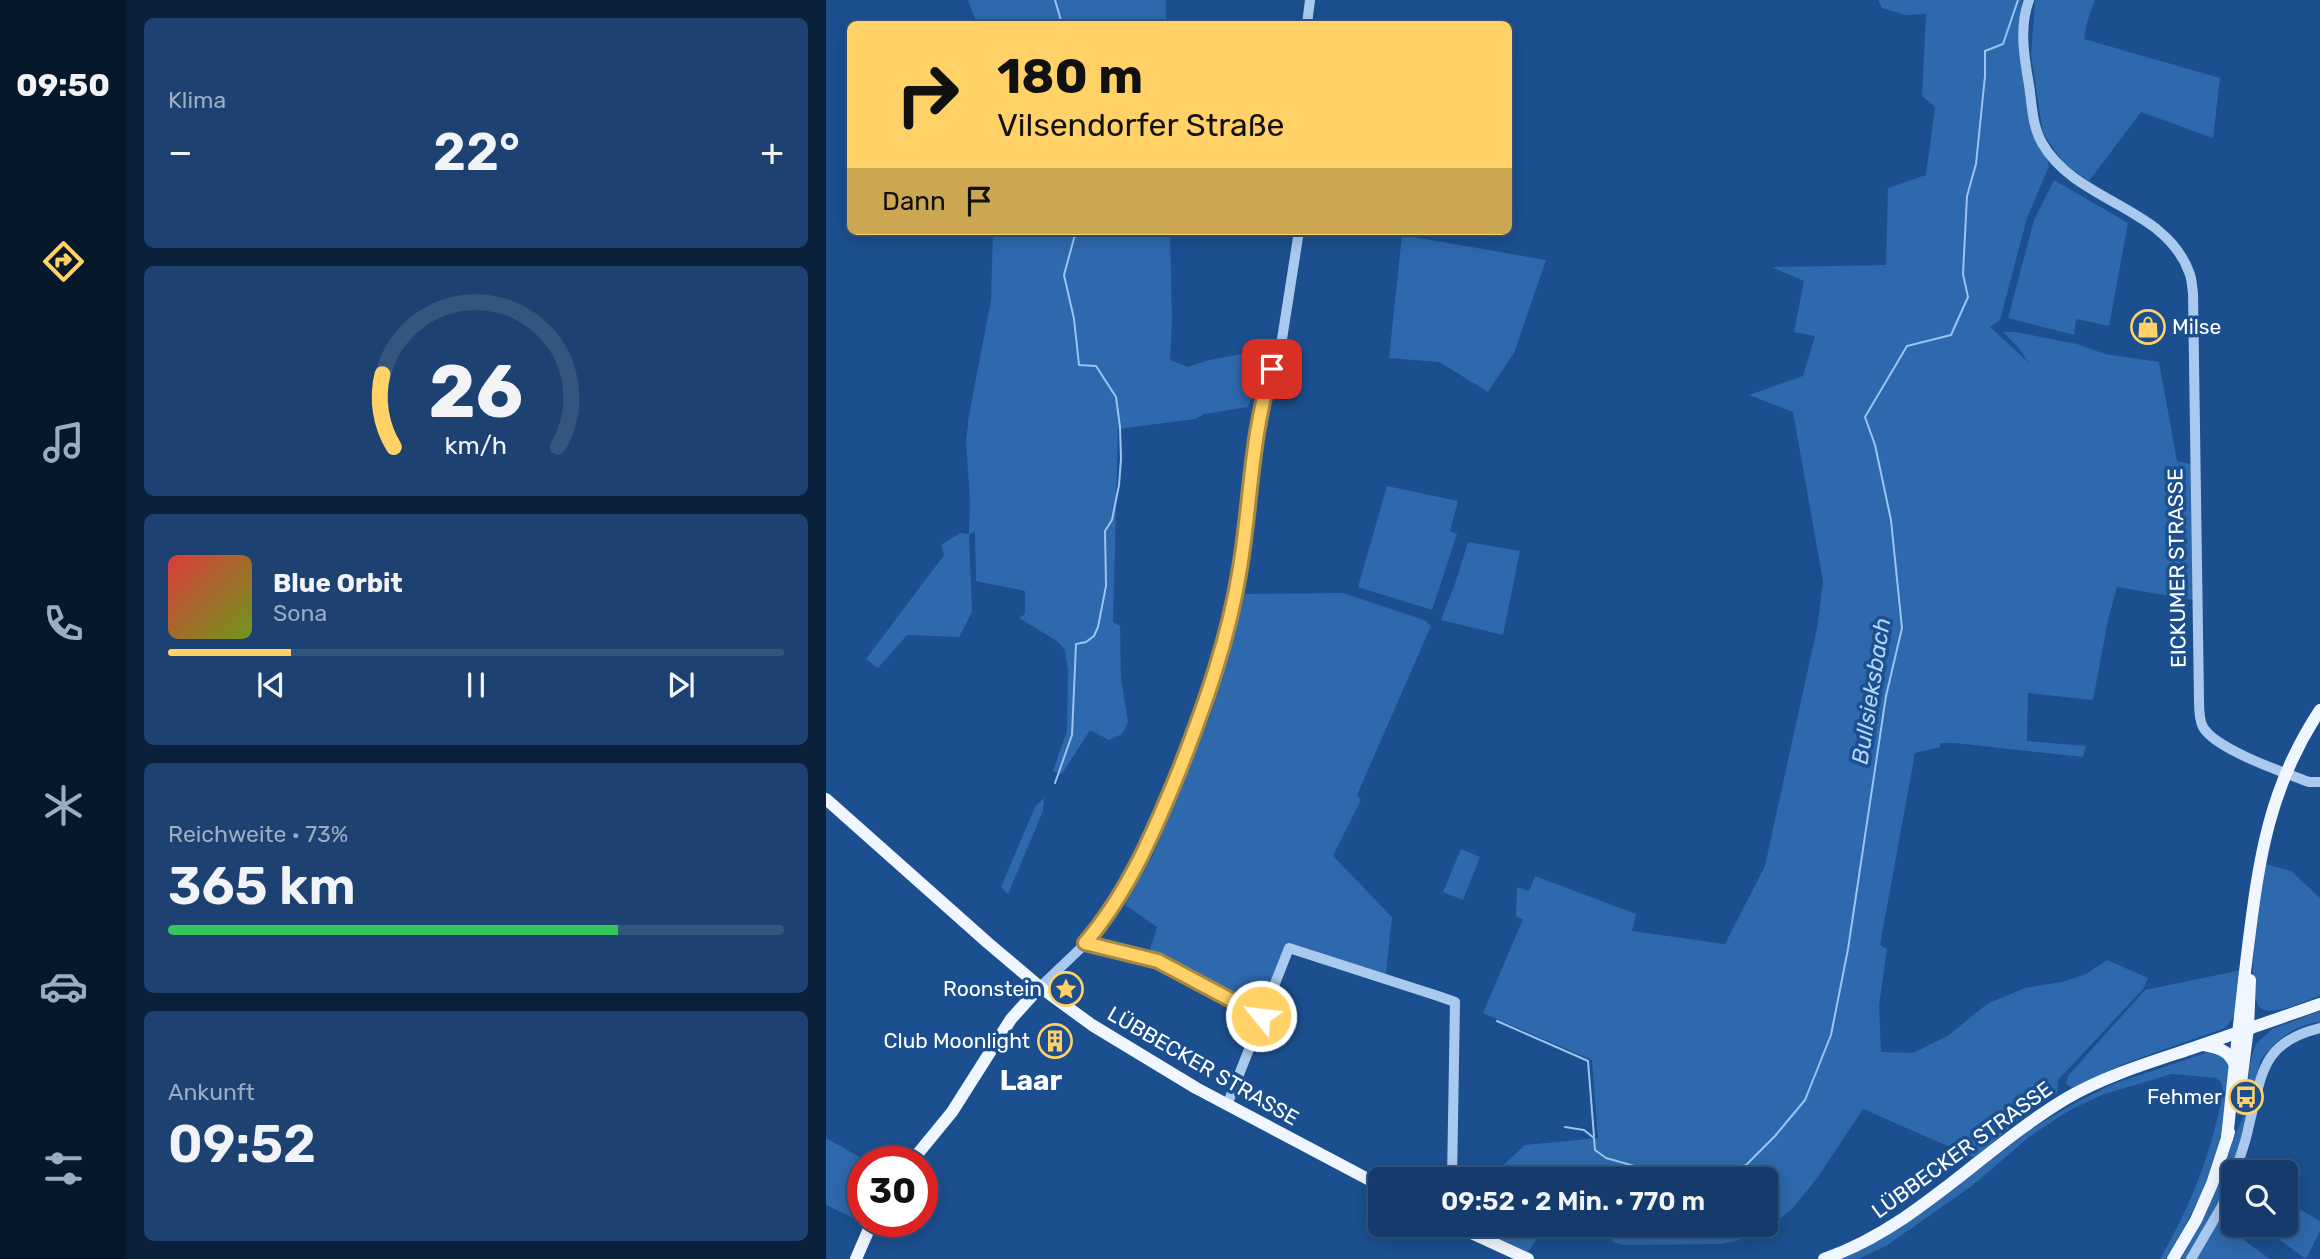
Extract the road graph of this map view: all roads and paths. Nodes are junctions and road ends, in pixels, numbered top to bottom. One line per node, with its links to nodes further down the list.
1 (1310, 0): 3 (street)
2 (2029, 0): 6 (street, EICKUMER STRASSE)
3 (1307, 21)
4 (1298, 235): 10 (street)
5 (2320, 710): 6 (main road)
6 (2286, 773): 7 (street, EICKUMER STRASSE); 9 (main road)
7 (2320, 782)
8 (826, 799): 11 (main road, LÜBBECKER STRASSE)
9 (2251, 922): 12 (main road); 17 (main road)
10 (1085, 943): 11 (street); 14 (street)
11 (1041, 987): 20 (main road, LÜBBECKER STRASSE); 22 (main road)
12 (2250, 1000): 15 (main road); 17 (main road)
13 (2320, 1004): 15 (main road, LÜBBECKER STRASSE)
14 (1261, 1016): 20 (street); 24 (street)
15 (2275, 1019): 17 (main road, LÜBBECKER STRASSE)
16 (2320, 1028): 23 (street)
17 (2243, 1030): 18 (main road, LÜBBECKER STRASSE); 19 (main road); 21 (main road)
18 (2202, 1045): 19 (main road); 31 (main road, LÜBBECKER STRASSE)
19 (2235, 1065): 21 (main road)
20 (1227, 1105): 25 (main road, LÜBBECKER STRASSE)
21 (2227, 1138): 32 (main road)
22 (924, 1146)
23 (2239, 1160)
24 (1452, 1167)
25 (1368, 1179)
26 (2221, 1208): 33 (street)
27 (866, 1237): 29 (main road)
28 (1480, 1237): 30 (main road)
29 (856, 1259)
30 (1528, 1259)
31 (1824, 1259)
32 (2174, 1259)
33 (2191, 1259)

